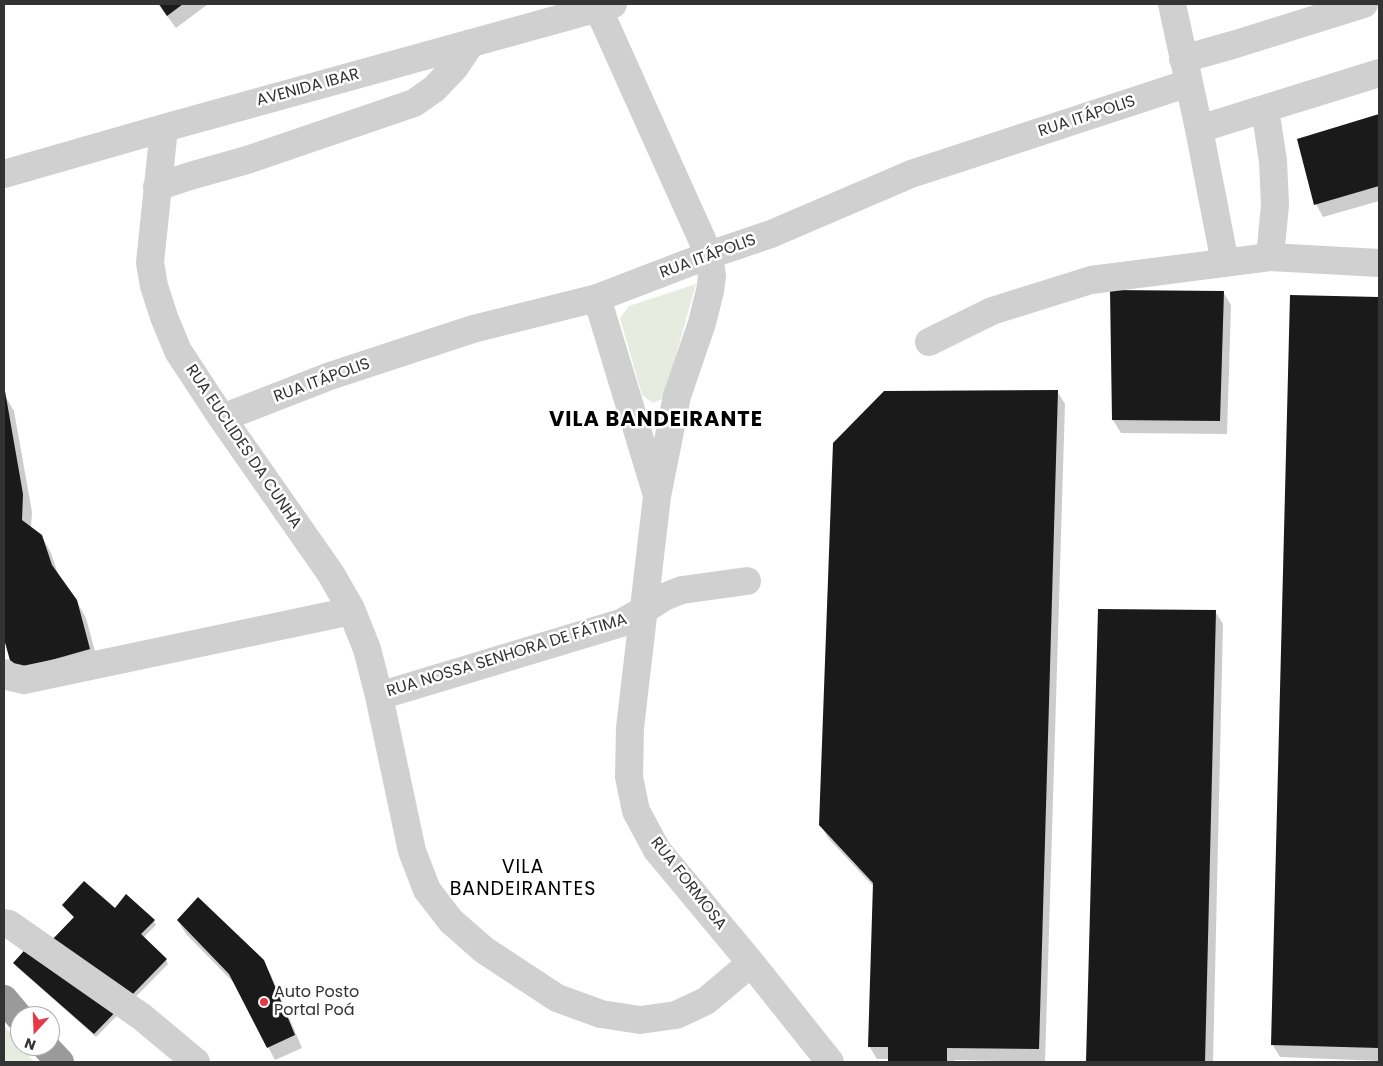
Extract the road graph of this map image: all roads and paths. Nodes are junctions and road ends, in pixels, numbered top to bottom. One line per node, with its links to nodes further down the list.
1 (1172, 4): 5 (street)
2 (1364, 4): 5 (street, RUA ITÁPOLIS)
3 (605, 6): 4 (street, AVENIDA IBAR); 12 (street, RUA FORMOSA)
4 (471, 43): 8 (street, AVENIDA IBAR); 11 (street)
5 (1186, 71): 9 (street); 12 (street, RUA ITÁPOLIS)
6 (1379, 73): 7 (street)
7 (1265, 109): 9 (street); 13 (street)
8 (164, 128): 10 (street, AVENIDA IBAR); 11 (street, RUA EUCLIDES DA CUNHA)
9 (1199, 129): 15 (street)
10 (4, 174)
11 (157, 187): 18 (street, RUA EUCLIDES DA CUNHA)
12 (709, 255): 16 (street, RUA ITÁPOLIS); 19 (street, RUA FORMOSA)
13 (1270, 257): 14 (street); 15 (street)
14 (1379, 262)
15 (1225, 263): 17 (street)
16 (597, 298): 18 (street, RUA ITÁPOLIS); 19 (street, RUA FORMOSA)
17 (929, 342)
18 (222, 418): 21 (street, RUA EUCLIDES DA CUNHA)
19 (657, 496): 22 (street, RUA FORMOSA)
20 (747, 581): 22 (street, RUA NOSSA SENHORA DE FÁTIMA)
21 (351, 609): 23 (street); 24 (street, RUA EUCLIDES DA CUNHA)
22 (644, 610): 24 (street, RUA NOSSA SENHORA DE FÁTIMA); 26 (street, RUA FORMOSA)
23 (4, 673)
24 (379, 696): 26 (street, RUA EUCLIDES DA CUNHA)
25 (4, 923): 27 (street)
26 (751, 962): 28 (street, RUA FORMOSA)
27 (196, 1062)
28 (830, 1062)

